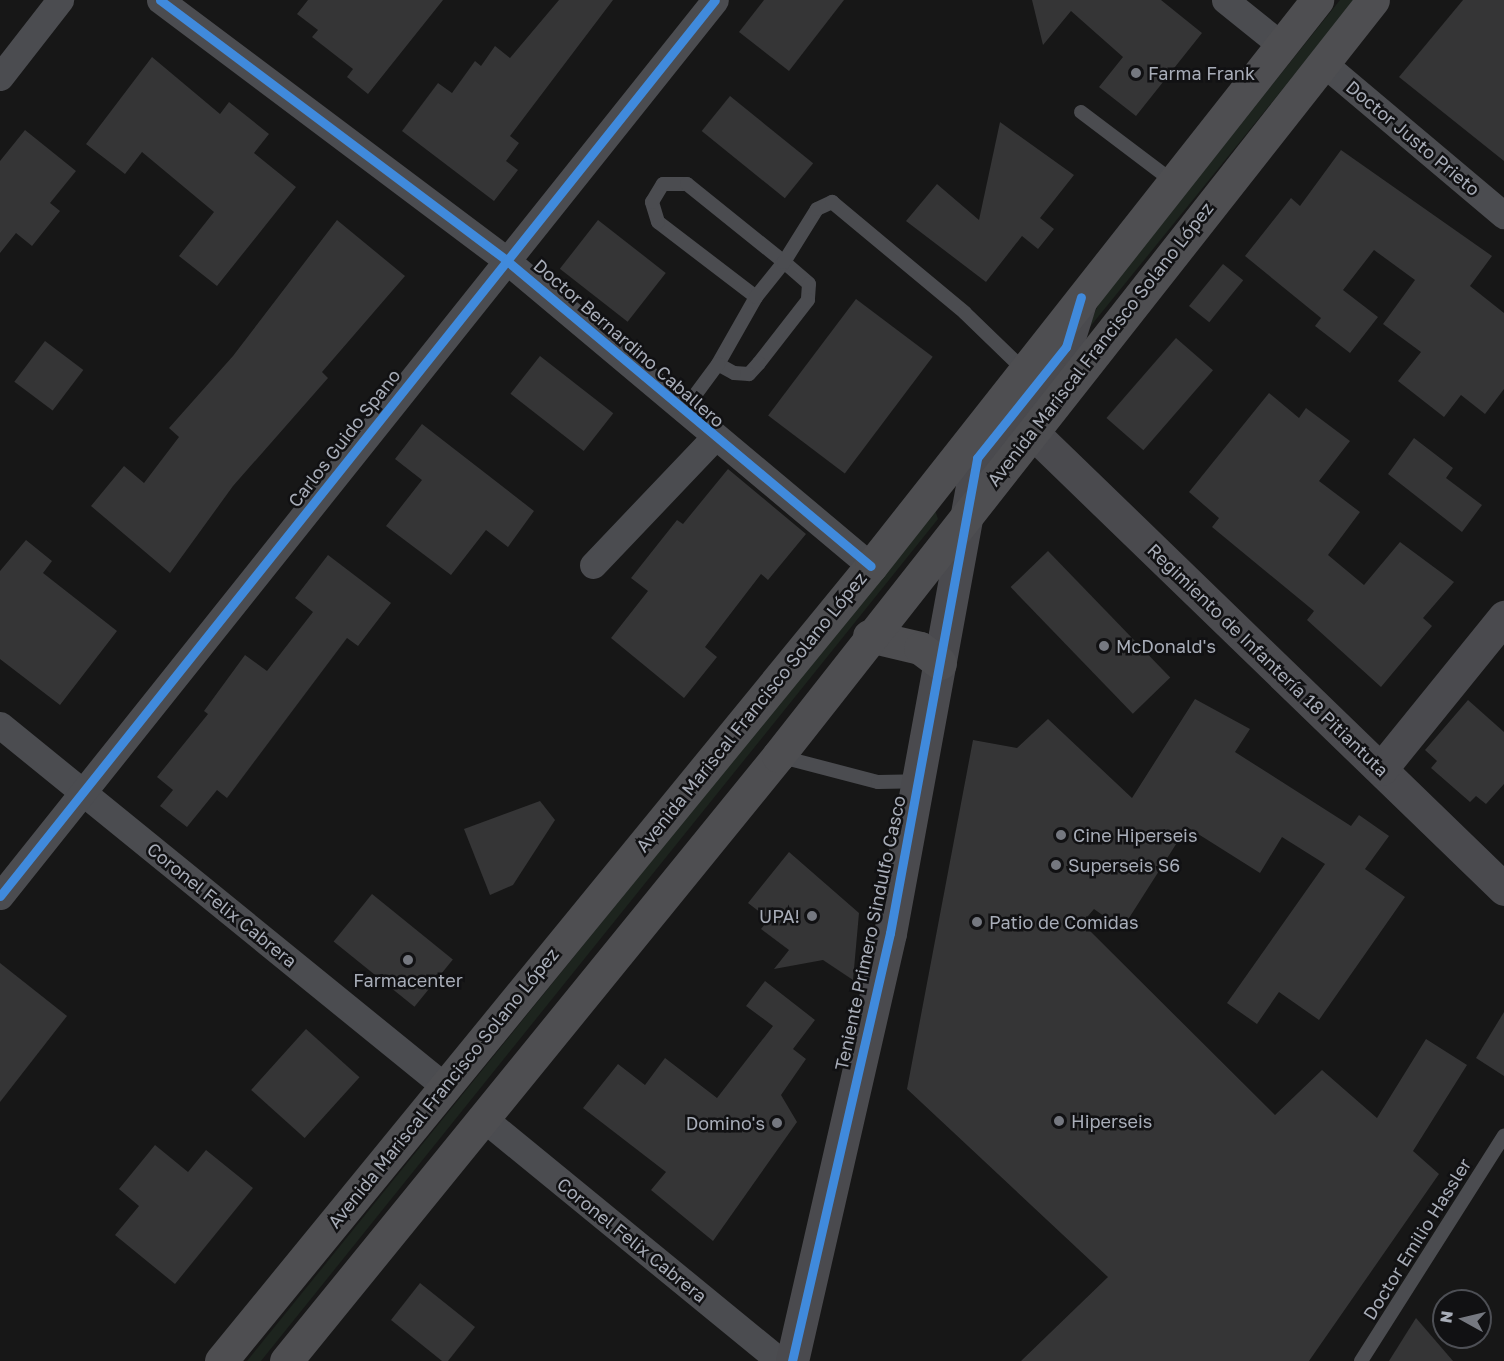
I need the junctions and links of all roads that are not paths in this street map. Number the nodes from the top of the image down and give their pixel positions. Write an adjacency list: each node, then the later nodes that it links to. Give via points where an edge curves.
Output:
1 (60, 0): 9 (street)
2 (160, 0): 13 (street, Doctor Bernardino Caballero)
3 (715, 0): 13 (street, Carlos Guido Spano)
4 (1225, 0): 7 (street)
5 (1317, 0): 7 (highway, Avenida Mariscal Francisco Solano López)
6 (1373, 0): 8 (highway, Avenida Mariscal Francisco Solano López)
7 (1281, 45): 11 (highway, Avenida Mariscal Francisco Solano López)
8 (1322, 62): 12 (street, Doctor Justo Prieto); 20 (highway, Avenida Mariscal Francisco Solano López)
9 (0, 77)
10 (1081, 112): 11 (lane)
11 (1175, 183): 16 (highway, Avenida Mariscal Francisco Solano López)
12 (1504, 215)
13 (506, 260): 19 (street, Doctor Bernardino Caballero); 32 (street, Carlos Guido Spano)
14 (784, 262): 15 (lane); 15 (lane, via 687,184 675,181 656,191 653,215 658,222); 17 (lane, via 809,284 808,300 749,374 742,376); 18 (lane, via 817,208 832,202 965,313)
15 (756, 297): 17 (lane)
16 (1081, 297): 18 (highway, Avenida Mariscal Francisco Solano López); 22 (street, Teniente Primero Sindulfo Casco, via 1066,347 977,458)
17 (718, 364): 19 (lane)
18 (1024, 370): 24 (highway, Avenida Mariscal Francisco Solano López)
19 (684, 410): 21 (street, Doctor Bernardino Caballero)
20 (1032, 432): 22 (highway, Avenida Mariscal Francisco Solano López); 30 (street, Regimiento de Infantería 18 Pitiantuta)
21 (714, 438): 23 (street); 24 (street, Doctor Bernardino Caballero)
22 (969, 510): 26 (highway, Avenida Mariscal Francisco Solano López); 27 (street, Teniente Primero Sindulfo Casco)
23 (593, 565)
24 (871, 566): 35 (highway, Avenida Mariscal Francisco Solano López)
25 (1504, 617): 30 (street)
26 (869, 636): 27 (highway, via 920,648); 29 (highway, Avenida Mariscal Francisco Solano López)
27 (940, 663): 31 (street, Teniente Primero Sindulfo Casco)
28 (0, 724): 32 (street, Coronel Felix Cabrera)
29 (778, 756): 31 (lane, via 878,782); 36 (highway, Avenida Mariscal Francisco Solano López)
30 (1381, 769): 33 (street, Regimiento de Infantería 18 Pitiantuta)
31 (919, 781): 41 (street, Teniente Primero Sindulfo Casco, via 890,933)
32 (85, 793): 34 (street, Carlos Guido Spano); 35 (street, Coronel Felix Cabrera)
33 (1504, 889)
34 (0, 896)
35 (444, 1086): 38 (highway, Avenida Mariscal Francisco Solano López)
36 (483, 1118): 39 (highway, Avenida Mariscal Francisco Solano López); 40 (street, Coronel Felix Cabrera)
37 (1504, 1136): 42 (lane, Doctor Emilio Hassler)
38 (221, 1361)
39 (286, 1361)
40 (780, 1361)
41 (792, 1361)
42 (1361, 1361)

